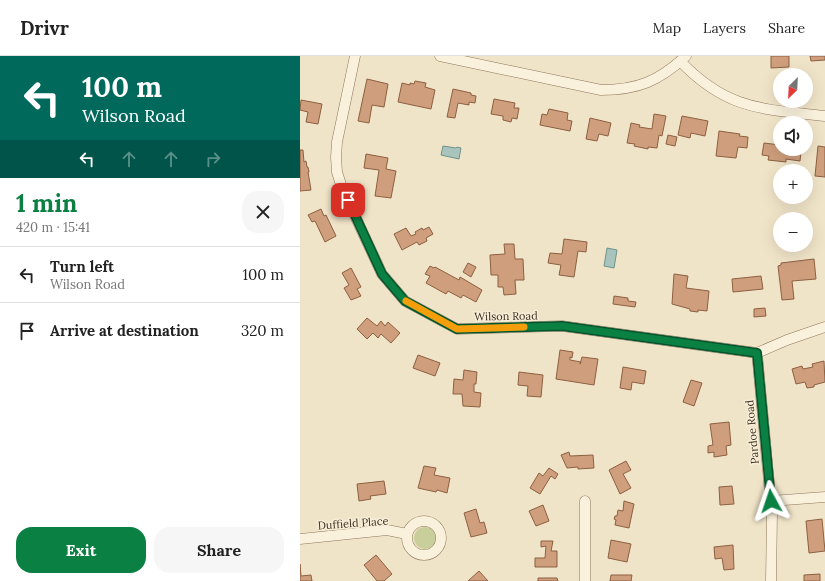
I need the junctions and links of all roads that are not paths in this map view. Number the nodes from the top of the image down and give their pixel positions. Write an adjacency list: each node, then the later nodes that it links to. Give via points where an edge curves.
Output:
1 (355, 56): 6 (street, Wilson Road, via 336,142 337,172 382,274 405,301 457,329 562,326)
2 (440, 56): 3 (street, via 601,90 633,88 647,83)
3 (683, 59): 4 (street, via 694,75 708,87 742,104 760,109)
4 (825, 116)
5 (825, 327): 6 (street)
6 (757, 353): 9 (street, Pardoe Road)
7 (825, 497): 9 (street)
8 (585, 501): 12 (street)
9 (771, 501): 13 (street, Pardoe Road)
10 (407, 534): 11 (street, Duffield Place, via 387,530)
11 (300, 539)
12 (585, 581)
13 (771, 581)

